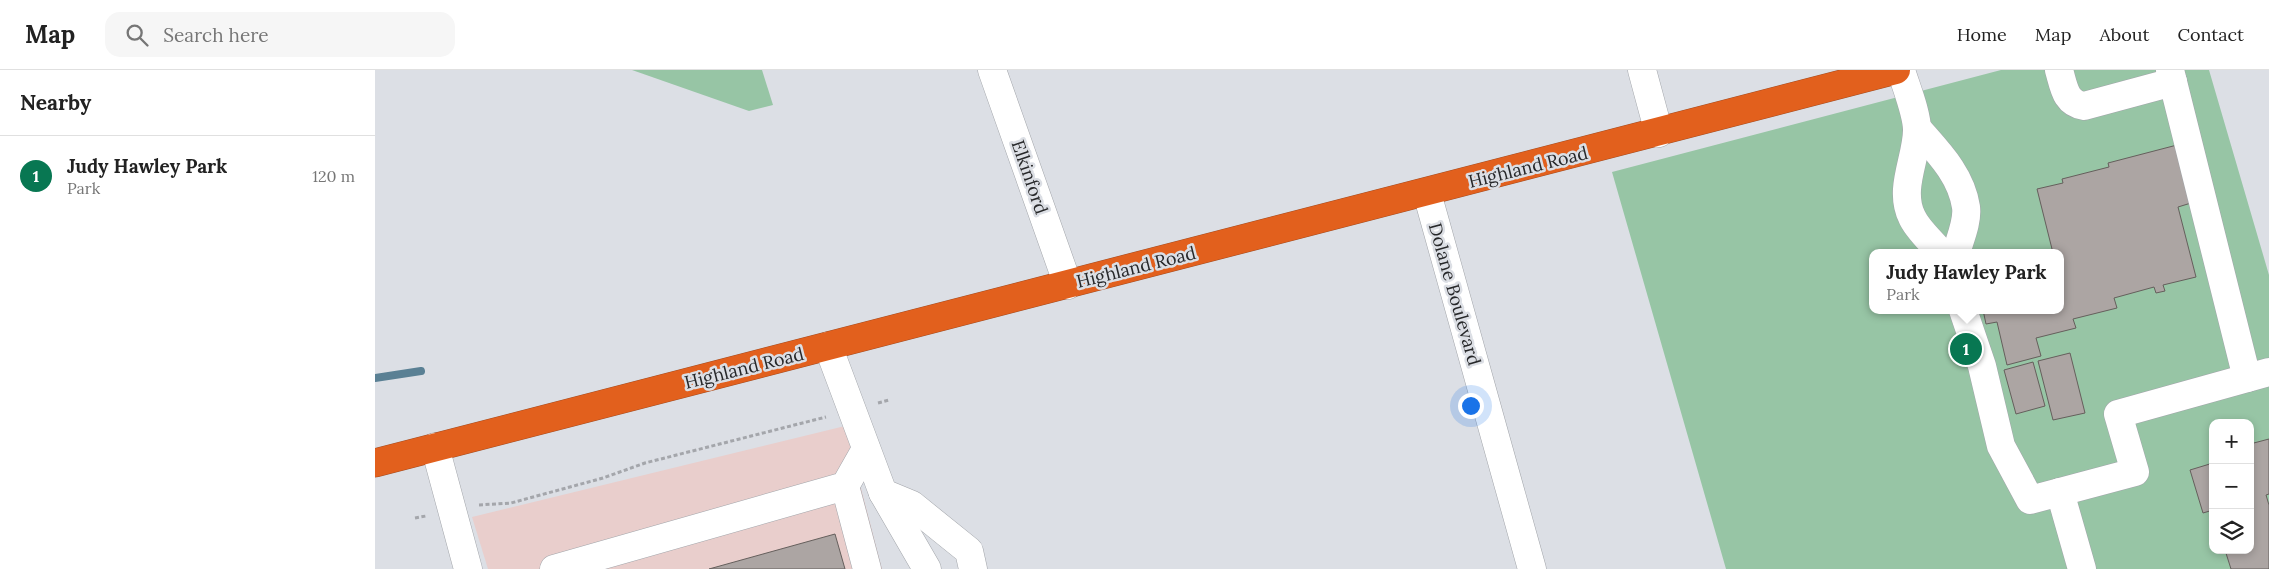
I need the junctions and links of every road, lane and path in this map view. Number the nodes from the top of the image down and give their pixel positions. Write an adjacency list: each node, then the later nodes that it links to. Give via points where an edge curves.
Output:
1 (992, 70): 12 (street, Elkinford)
2 (1642, 70): 8 (street)
3 (1896, 70): 8 (highway, Highland Road)
4 (1901, 70): 7 (street)
5 (2059, 70): 6 (street, via 2067,98 2075,105 2084,106)
6 (2171, 76): 15 (street)
7 (1917, 128): 10 (street, via 1915,154 1908,177 1908,200 1912,217); 11 (street, via 1945,158 1966,208)
8 (1659, 133): 9 (highway, Highland Road)
9 (1427, 193): 12 (highway, Highland Road); 31 (street, Dolane Boulevard)
10 (1938, 249)
11 (1957, 249)
12 (1068, 285): 14 (highway, Highland Road)
13 (1964, 314): 22 (street, via 1982,366 2001,446 2030,500)
14 (828, 346): 17 (street); 18 (highway, Highland Road)
15 (2258, 375): 22 (street, via 2118,414 2135,472)
16 (889, 400): 17 (path)
17 (852, 410): 19 (street); 24 (path, via 645,463 511,503)
18 (435, 447): 20 (highway, Highland Road); 24 (street)
19 (866, 449): 21 (street); 23 (street)
20 (375, 463)
21 (845, 486): 27 (street); 28 (street)
22 (2060, 492): 32 (street)
23 (883, 493): 29 (street); 30 (street, via 912,505 969,551)
24 (452, 510): 25 (path); 26 (street)
25 (415, 518)
26 (468, 569)
27 (554, 569)
28 (867, 569)
29 (927, 569)
30 (973, 569)
31 (1532, 569)
32 (2082, 569)

